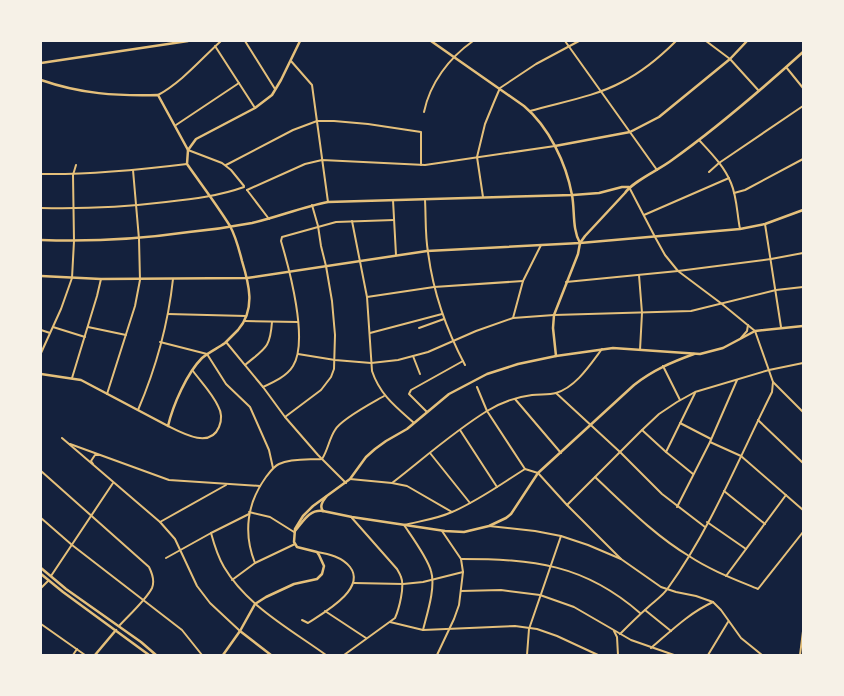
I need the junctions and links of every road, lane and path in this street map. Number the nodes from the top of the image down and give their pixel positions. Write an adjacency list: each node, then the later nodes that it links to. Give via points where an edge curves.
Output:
1 (188, 41): 18 (main road)
2 (221, 41): 12 (street)
3 (245, 41): 24 (street)
4 (300, 41): 17 (main road)
5 (431, 41): 15 (main road)
6 (473, 41): 15 (street)
7 (565, 41): 13 (street)
8 (579, 41): 13 (street)
9 (676, 41): 25 (street, via 640,71)
10 (706, 41): 16 (street)
11 (747, 41): 16 (main road)
12 (215, 46): 21 (street); 27 (street)
13 (568, 47): 22 (street); 25 (street)
14 (803, 52): 19 (main road)
15 (453, 57): 22 (main road); 31 (street, via 433,86)
16 (730, 59): 26 (street); 34 (main road, via 659,117)
17 (291, 61): 24 (main road); 32 (street, via 312,85)
18 (41, 63)
19 (786, 68): 23 (street); 26 (main road)
20 (41, 80): 27 (main road, via 71,89 107,95)
21 (239, 83): 29 (street); 33 (street)
22 (500, 88): 30 (main road); 38 (street, via 487,119)
23 (803, 88)
24 (276, 90): 29 (main road)
25 (601, 91): 30 (street); 34 (street)
26 (759, 91): 35 (main road)
27 (158, 95): 33 (main road)
28 (803, 106): 41 (street)
29 (255, 108): 37 (main road, via 196,139)
30 (530, 111): 36 (main road)
31 (424, 112)
32 (317, 121): 40 (street); 44 (street, via 368,124 421,132); 45 (street, via 293,130)
33 (176, 125): 37 (main road)
34 (630, 132): 36 (main road); 47 (street)
35 (699, 140): 41 (street); 47 (main road)
36 (555, 146): 38 (street); 56 (main road)
37 (188, 150): 42 (main road); 45 (street)
38 (477, 157): 44 (street); 58 (street)
39 (803, 159): 55 (street, via 741,192)
40 (322, 160): 44 (street); 54 (street, via 305,164); 61 (street)
41 (720, 163): 48 (street); 51 (street)
42 (187, 164): 46 (street); 57 (main road)
43 (76, 165): 50 (street)
44 (421, 165)
45 (226, 166): 52 (street)
46 (133, 170): 50 (street); 63 (street)
47 (657, 170): 53 (main road)
48 (709, 172)
49 (41, 174): 50 (street)
50 (72, 175): 65 (street)
51 (729, 178): 55 (street); 67 (street)
52 (244, 187): 54 (street); 57 (street)
53 (629, 187): 56 (main road); 67 (street); 79 (main road)
54 (247, 190): 68 (street)
55 (734, 193): 74 (street)
56 (573, 196): 58 (main road); 79 (main road, via 576,236)
57 (210, 197): 63 (street); 73 (main road)
58 (483, 197): 59 (main road)
59 (424, 198): 60 (main road); 81 (street)
60 (393, 200): 61 (main road); 69 (street)
61 (328, 202): 62 (main road)
62 (312, 205): 68 (main road); 72 (street)
63 (136, 206): 65 (street); 76 (street)
64 (41, 208): 65 (street)
65 (74, 209): 78 (street)
66 (803, 210): 71 (main road)
67 (644, 215): 75 (street)
68 (269, 219): 73 (main road)
69 (394, 220): 70 (street); 83 (street)
70 (352, 221): 72 (street); 85 (street)
71 (765, 224): 74 (main road); 84 (street)
72 (318, 226): 86 (street); 88 (street, via 281,239)
73 (230, 227): 76 (main road); 92 (main road)
74 (740, 229): 75 (main road)
75 (655, 237): 79 (main road); 87 (street)
76 (139, 239): 78 (main road); 95 (street)
77 (41, 240): 78 (main road)
78 (74, 241): 91 (street)
79 (580, 244): 80 (main road); 97 (main road)
80 (541, 245): 81 (main road); 96 (street)
81 (428, 251): 83 (main road); 98 (street)
82 (803, 253): 84 (street)
83 (396, 255): 85 (main road)
84 (771, 259): 87 (street); 100 (street)
85 (361, 260): 86 (main road); 101 (street)
86 (326, 266): 88 (main road); 137 (street, via 335,335)
87 (678, 271): 89 (street); 102 (street)
88 (290, 272): 92 (main road); 112 (street)
89 (639, 275): 97 (street); 104 (street)
90 (41, 276): 91 (main road)
91 (72, 278): 93 (main road); 115 (street)
92 (247, 278): 94 (main road); 107 (main road, via 250,297)
93 (101, 279): 95 (main road); 116 (street)
94 (173, 279): 95 (main road); 105 (street)
95 (140, 280): 123 (street)
96 (522, 281): 98 (street); 108 (street)
97 (566, 282): 106 (main road)
98 (434, 287): 101 (street); 103 (street)
99 (803, 287): 100 (street)
100 (776, 290): 102 (street); 117 (street)
101 (367, 297): 122 (street)
102 (722, 304): 104 (street, via 691,311); 113 (street)
103 (442, 313): 109 (street); 122 (street)
104 (642, 313): 106 (street); 130 (street)
105 (168, 314): 107 (street); 127 (street)
106 (554, 315): 108 (street); 136 (main road)
107 (246, 316): 110 (main road)
108 (514, 318): 126 (street)
109 (444, 319): 118 (street); 126 (street)
110 (244, 321): 111 (street); 128 (main road)
111 (272, 322): 112 (street); 141 (street, via 268,344)
112 (298, 322): 133 (street)
113 (747, 324): 120 (street); 125 (street, via 747,331)
114 (803, 326): 117 (main road)
115 (53, 327): 121 (street); 124 (street)
116 (88, 327): 123 (street); 124 (street)
117 (781, 327): 120 (main road)
118 (420, 328)
119 (41, 330): 121 (street)
120 (755, 331): 125 (main road); 144 (street)
121 (50, 333): 131 (street)
122 (370, 333): 140 (street)
123 (127, 335): 155 (street)
124 (85, 337): 148 (street)
125 (739, 340): 134 (main road, via 716,351)
126 (453, 341): 135 (street); 138 (street)
127 (161, 342): 132 (street); 159 (street, via 152,375)
128 (226, 342): 132 (main road); 141 (street)
129 (602, 349): 130 (main road); 136 (main road); 154 (street, via 579,378)
130 (640, 350): 134 (main road)
131 (41, 353)
132 (207, 354): 145 (main road); 184 (street, via 226,384 250,407 269,450)
133 (298, 354): 137 (street); 151 (street, via 289,371)
134 (694, 354): 143 (main road)
135 (413, 356): 140 (street); 147 (street)
136 (556, 356): 161 (main road, via 487,374 449,394)
137 (335, 360): 140 (street); 163 (street, via 327,384)
138 (463, 361): 142 (street); 161 (street, via 411,390 409,394)
139 (803, 362): 144 (street)
140 (371, 363): 156 (street, via 374,379)
141 (244, 364): 151 (street)
142 (465, 365)
143 (663, 366): 158 (street); 167 (main road, via 634,384)
144 (769, 370): 149 (street); 150 (street)
145 (193, 371): 168 (main road, via 175,402); 168 (street, via 219,407 219,428 210,437 201,438 189,436)
146 (41, 374): 148 (main road)
147 (420, 374)
148 (72, 378): 155 (main road)
149 (737, 380): 153 (street); 172 (street)
150 (773, 382): 162 (street); 164 (street, via 772,392)
151 (263, 387): 163 (street)
152 (477, 387): 160 (street)
153 (695, 392): 158 (street); 166 (street)
154 (556, 393): 157 (street, via 532,395); 167 (street)
155 (107, 394): 159 (main road)
156 (384, 396): 165 (street); 181 (street, via 337,427)
157 (515, 400): 160 (street); 178 (street)
158 (680, 400): 170 (street, via 659,414)
159 (138, 410): 168 (main road)
160 (487, 411): 169 (street); 185 (street)
161 (426, 412): 165 (main road)
162 (803, 412)
163 (285, 417): 181 (street)
164 (758, 420): 180 (street); 182 (street)
165 (414, 423): 190 (main road, via 375,449)
166 (680, 423): 172 (street); 176 (street)
167 (590, 424): 175 (street); 178 (main road)
168 (168, 426)
169 (460, 430): 177 (street); 196 (street)
170 (642, 430): 175 (street); 176 (street)
171 (62, 438): 174 (street)
172 (711, 439): 173 (street)
173 (710, 442): 180 (street); 188 (street)
174 (68, 444): 179 (street); 183 (street)
175 (620, 452): 189 (street); 202 (street)
176 (666, 452): 188 (street)
177 (430, 453): 191 (street); 200 (street)
178 (561, 453): 187 (main road)
179 (104, 456): 183 (street, via 95,455 92,458); 194 (street, via 168,480)
180 (741, 456): 197 (street); 198 (street)
181 (322, 459): 184 (street, via 291,461); 193 (street)
182 (803, 463)
183 (95, 467): 192 (street)
184 (273, 468): 195 (street)
185 (525, 469): 187 (street); 196 (street)
186 (41, 471): 207 (street)
187 (538, 472): 201 (street); 214 (main road, via 511,514)
188 (693, 474): 202 (street)
189 (595, 477): 201 (street); 226 (street, via 648,527)
190 (350, 479): 191 (street); 193 (main road)
191 (392, 482): 205 (street, via 407,486)
192 (113, 483): 207 (street); 210 (street)
193 (346, 483): 199 (main road)
194 (227, 484): 195 (street); 210 (street)
195 (260, 486): 206 (street)
196 (498, 487): 200 (street)
197 (724, 491): 211 (street); 212 (street)
198 (786, 495): 203 (street); 212 (street)
199 (328, 496): 204 (main road, via 322,504); 217 (main road, via 305,513)
200 (470, 503): 205 (street)
201 (567, 506): 229 (street)
202 (678, 507): 215 (street)
203 (803, 510)
204 (323, 512): 208 (main road); 217 (main road, via 317,510 311,513)
205 (452, 512): 213 (street)
206 (249, 513): 217 (street, via 275,520); 219 (street); 230 (street, via 248,532)
207 (91, 516): 222 (street); 246 (street, via 149,567 153,583)
208 (352, 517): 213 (main road); 241 (street, via 397,569)
209 (41, 518): 222 (street)
210 (160, 522): 223 (street)
211 (707, 522): 215 (street); 224 (street)
212 (764, 524): 224 (street)
213 (404, 525): 216 (main road); 239 (street, via 427,562)
214 (489, 526): 216 (main road, via 464,532); 220 (street)
215 (705, 527): 226 (street)
216 (442, 530): 228 (street)
217 (294, 532): 221 (main road)
218 (803, 532): 235 (street, via 758,589)
219 (211, 533): 223 (street); 238 (street, via 223,566)
220 (561, 536): 229 (street); 231 (street)
221 (295, 544): 225 (main road, via 300,548); 230 (street)
222 (72, 545): 236 (street); 246 (street)
223 (182, 550): 227 (street); 262 (street, via 197,586)
224 (746, 550): 235 (street)
225 (317, 552): 240 (street, via 332,555 347,563 352,569); 248 (main road, via 324,566 318,579 294,584)
226 (688, 556): 235 (street); 243 (street)
227 (166, 558)
228 (461, 559): 231 (street, via 523,561); 233 (street)
229 (621, 559): 243 (street)
230 (255, 563): 238 (street)
231 (550, 565): 245 (street); 251 (street, via 603,586 627,601)
232 (41, 568): 236 (main road)
233 (462, 572): 239 (street); 244 (street)
234 (41, 574): 237 (main road)
235 (726, 576)
236 (51, 577): 237 (main road); 256 (main road)
237 (48, 580): 242 (street); 259 (main road)
238 (232, 580): 248 (street)
239 (432, 580): 241 (street); 260 (street)
240 (354, 583): 241 (street); 250 (street, via 345,596)
241 (403, 584): 253 (street, via 398,610)
242 (41, 588)
243 (667, 590): 247 (street); 249 (street)
244 (461, 591): 245 (street, via 500,590); 258 (street)
245 (540, 595): 257 (street); 261 (street, via 574,607)
246 (143, 599): 256 (street); 275 (street, via 182,630)
247 (713, 602): 254 (street); 263 (street, via 694,611)
248 (255, 604): 262 (main road); 278 (street)
249 (645, 610): 251 (street); 263 (street)
250 (325, 611): 252 (street, via 308,623); 266 (street)
251 (640, 614): 265 (street)
252 (302, 620)
253 (390, 622): 260 (street); 266 (street)
254 (728, 622): 285 (street); 286 (street, via 747,644)
255 (41, 624): 269 (street)
256 (119, 626): 259 (main road); 274 (main road)
257 (529, 628): 258 (street, via 495,626); 281 (street); 282 (street, via 557,636)
258 (450, 629): 260 (street); 280 (street)
259 (116, 630): 272 (main road); 273 (main road)
260 (423, 630)
261 (613, 630): 265 (street); 283 (street, via 617,638)
262 (240, 631): 276 (main road); 277 (main road)
263 (671, 631): 268 (street)
264 (803, 631): 267 (street)
265 (620, 634): 268 (street)
266 (366, 638): 279 (street)
267 (802, 646): 287 (street)
268 (651, 648): 284 (street)
269 (77, 649): 270 (street); 271 (street)
270 (73, 655)
271 (86, 655)
272 (95, 655)
273 (149, 655)
274 (156, 655)
275 (202, 655)
276 (223, 655)
277 (271, 655)
278 (326, 655)
279 (344, 655)
280 (437, 655)
281 (527, 655)
282 (598, 655)
283 (618, 655)
284 (674, 655)
285 (708, 655)
286 (762, 655)
287 (800, 655)

